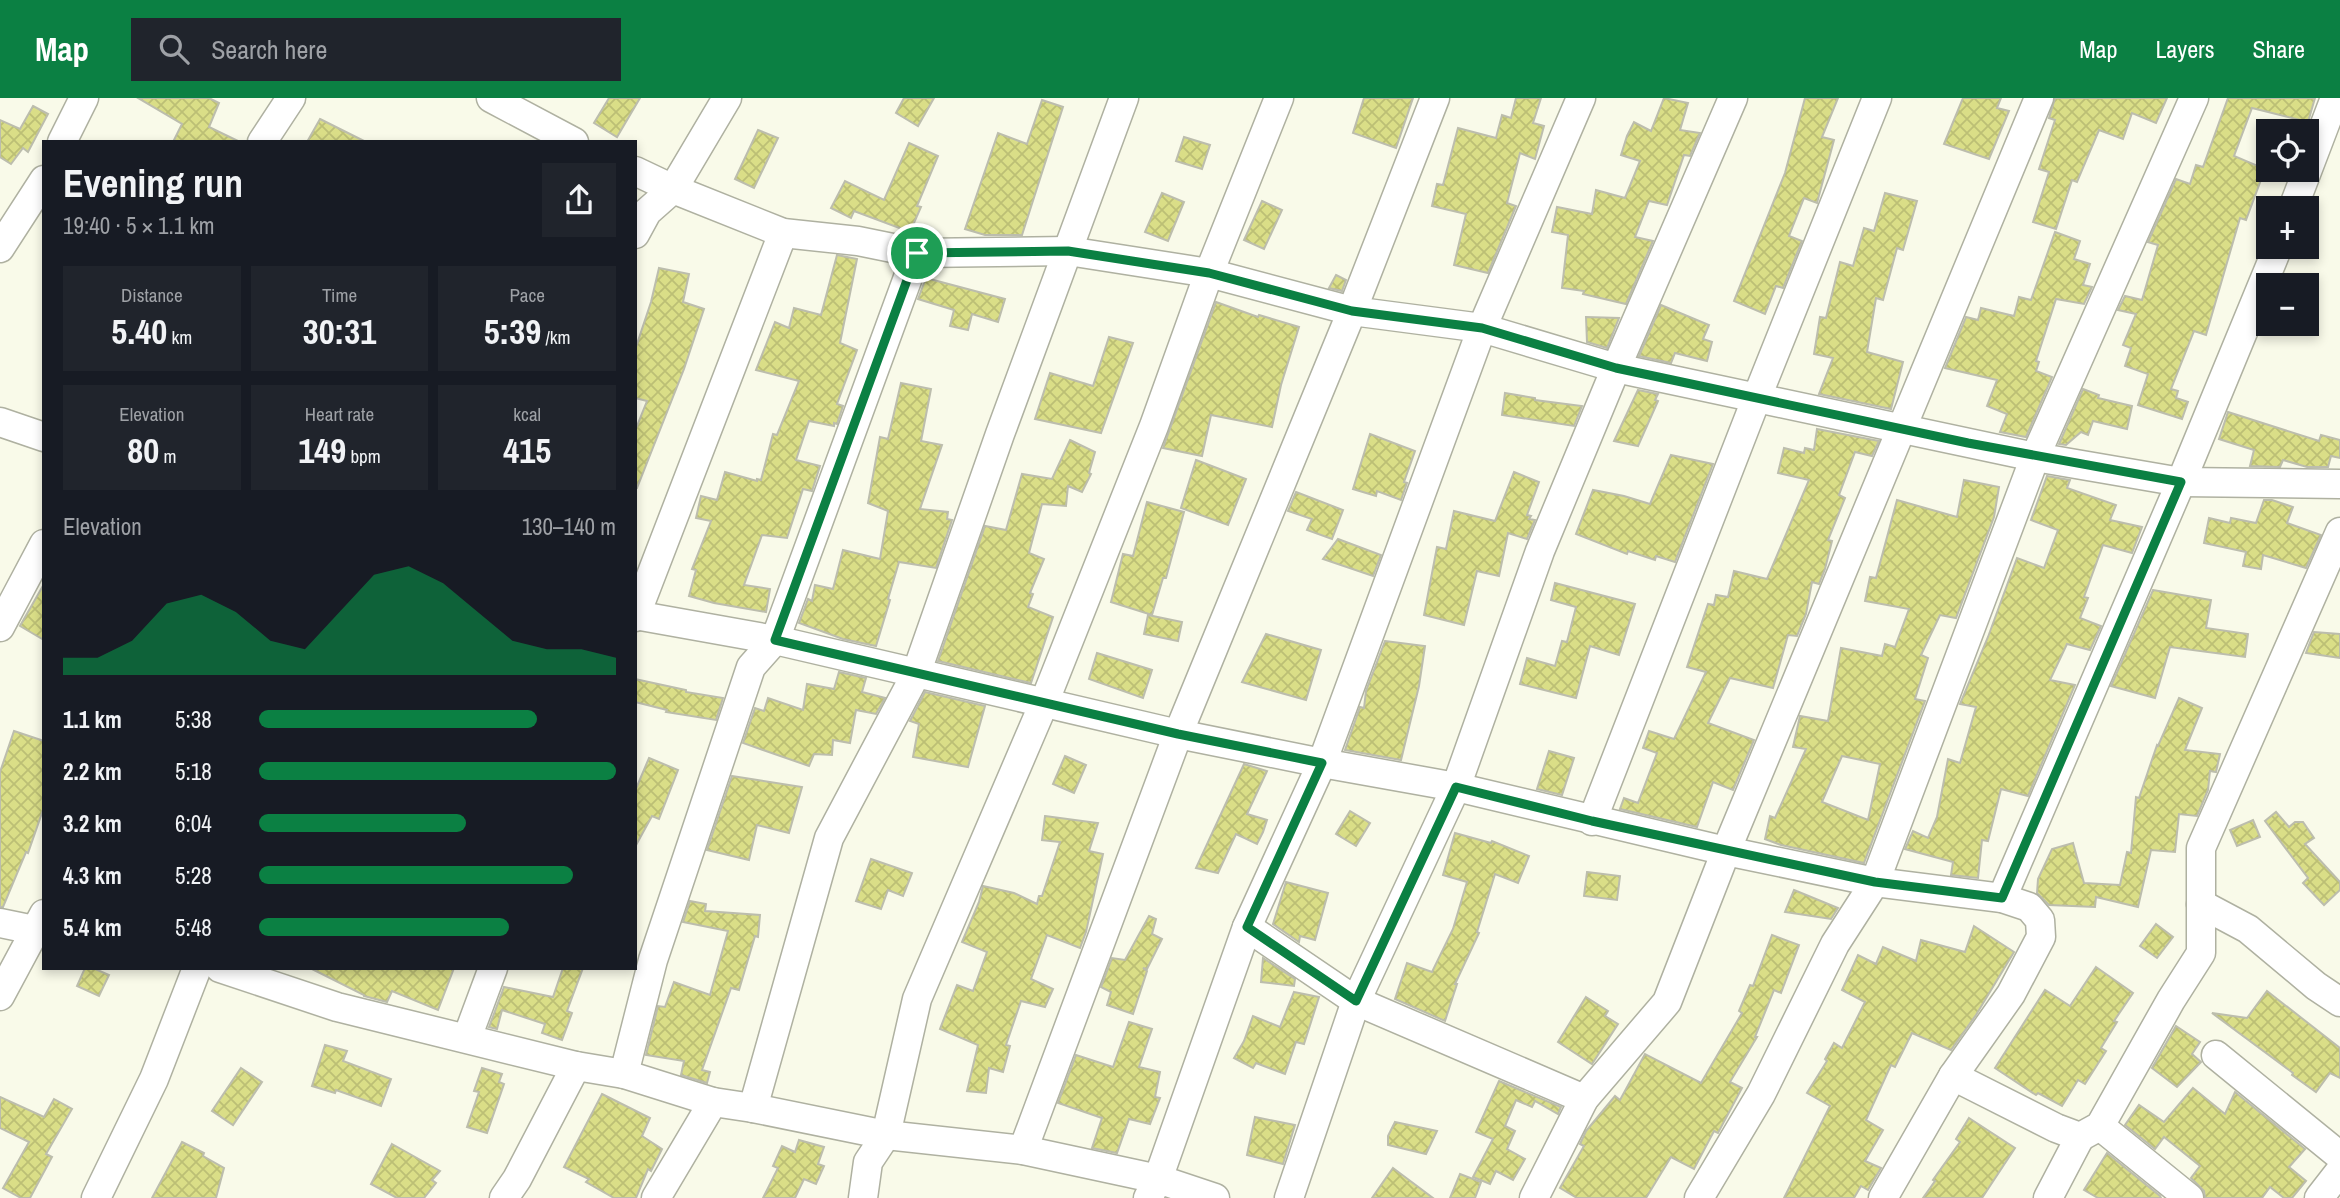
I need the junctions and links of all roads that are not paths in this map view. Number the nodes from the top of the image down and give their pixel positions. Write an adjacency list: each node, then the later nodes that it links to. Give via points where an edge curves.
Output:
1 (84, 98): 14 (street)
2 (291, 98): 15 (street)
3 (491, 98): 16 (street)
4 (727, 98): 19 (street)
5 (1124, 98): 24 (street)
6 (1279, 98): 27 (street)
7 (1434, 98): 28 (street)
8 (1581, 98): 29 (street)
9 (1733, 98): 30 (street)
10 (1877, 98): 31 (street)
11 (2039, 98): 33 (street)
12 (2194, 98): 35 (street)
13 (2335, 98): 20 (street)
14 (63, 140)
15 (263, 140)
16 (570, 140)
17 (637, 172): 19 (street)
18 (42, 183): 23 (street)
19 (673, 189): 21 (street, via 647,212); 22 (street)
20 (2298, 196)
21 (637, 230)
22 (783, 233): 25 (street); 40 (street)
23 (0, 248)
24 (1068, 251): 25 (street); 27 (street); 44 (street)
25 (917, 253): 43 (street)
26 (2273, 259): 36 (street)
27 (1209, 273): 28 (street); 45 (street)
28 (1352, 311): 29 (street); 46 (street)
29 (1482, 328): 30 (street); 47 (street)
30 (1616, 368): 31 (street); 48 (street, via 1540,551)
31 (1758, 397): 33 (street); 49 (street)
32 (0, 422): 34 (street)
33 (1902, 430): 35 (street); 50 (street)
34 (42, 437)
35 (2035, 457): 36 (street); 51 (street)
36 (2181, 482): 37 (street); 52 (street)
37 (2340, 484)
38 (2340, 532): 53 (street, via 2202,848)
39 (42, 548): 42 (street)
40 (637, 612)
41 (637, 615): 43 (street)
42 (0, 627)
43 (775, 640): 44 (street); 66 (street, via 751,667 653,960)
44 (916, 674): 45 (street); 70 (street, via 829,838)
45 (1044, 703): 46 (street); 72 (street, via 917,999)
46 (1178, 734): 47 (street); 73 (street)
47 (1322, 763): 48 (street); 56 (street)
48 (1456, 787): 49 (street); 61 (street)
49 (1592, 821): 50 (street)
50 (1726, 851): 51 (street); 68 (street, via 1667,1002)
51 (1875, 882): 52 (street); 84 (street, via 1835,944 1761,1094)
52 (2002, 898): 67 (street, via 2029,907 2040,920 2041,937 2011,994)
53 (2202, 904): 62 (street, via 2248,929); 71 (street, via 2201,953)
54 (0, 923): 55 (street)
55 (41, 926): 60 (street)
56 (1247, 927): 61 (street); 76 (street)
57 (196, 970): 77 (street, via 154,1079)
58 (226, 970): 63 (street, via 337,1007)
59 (492, 970): 63 (street)
60 (0, 996)
61 (1356, 1001): 68 (street); 82 (street)
62 (2340, 1002)
63 (467, 1038): 65 (street)
64 (2217, 1055): 74 (street)
65 (576, 1066): 66 (street); 78 (street)
66 (624, 1074): 69 (street)
67 (1953, 1076): 71 (street, via 2056,1128); 85 (street)
68 (1584, 1099): 83 (street)
69 (713, 1102): 70 (street); 79 (street)
70 (753, 1108): 72 (street)
71 (2090, 1131): 86 (street); 87 (street)
72 (886, 1135): 73 (street); 80 (street, via 868,1163)
73 (1023, 1150): 76 (street)
74 (2340, 1156)
75 (2340, 1171): 88 (street)
76 (1153, 1188): 81 (street)
77 (96, 1198)
78 (504, 1198)
79 (656, 1198)
80 (863, 1198)
81 (1214, 1198)
82 (1289, 1198)
83 (1534, 1198)
84 (1699, 1198)
85 (1882, 1198)
86 (2048, 1198)
87 (2189, 1198)
88 (2319, 1198)

